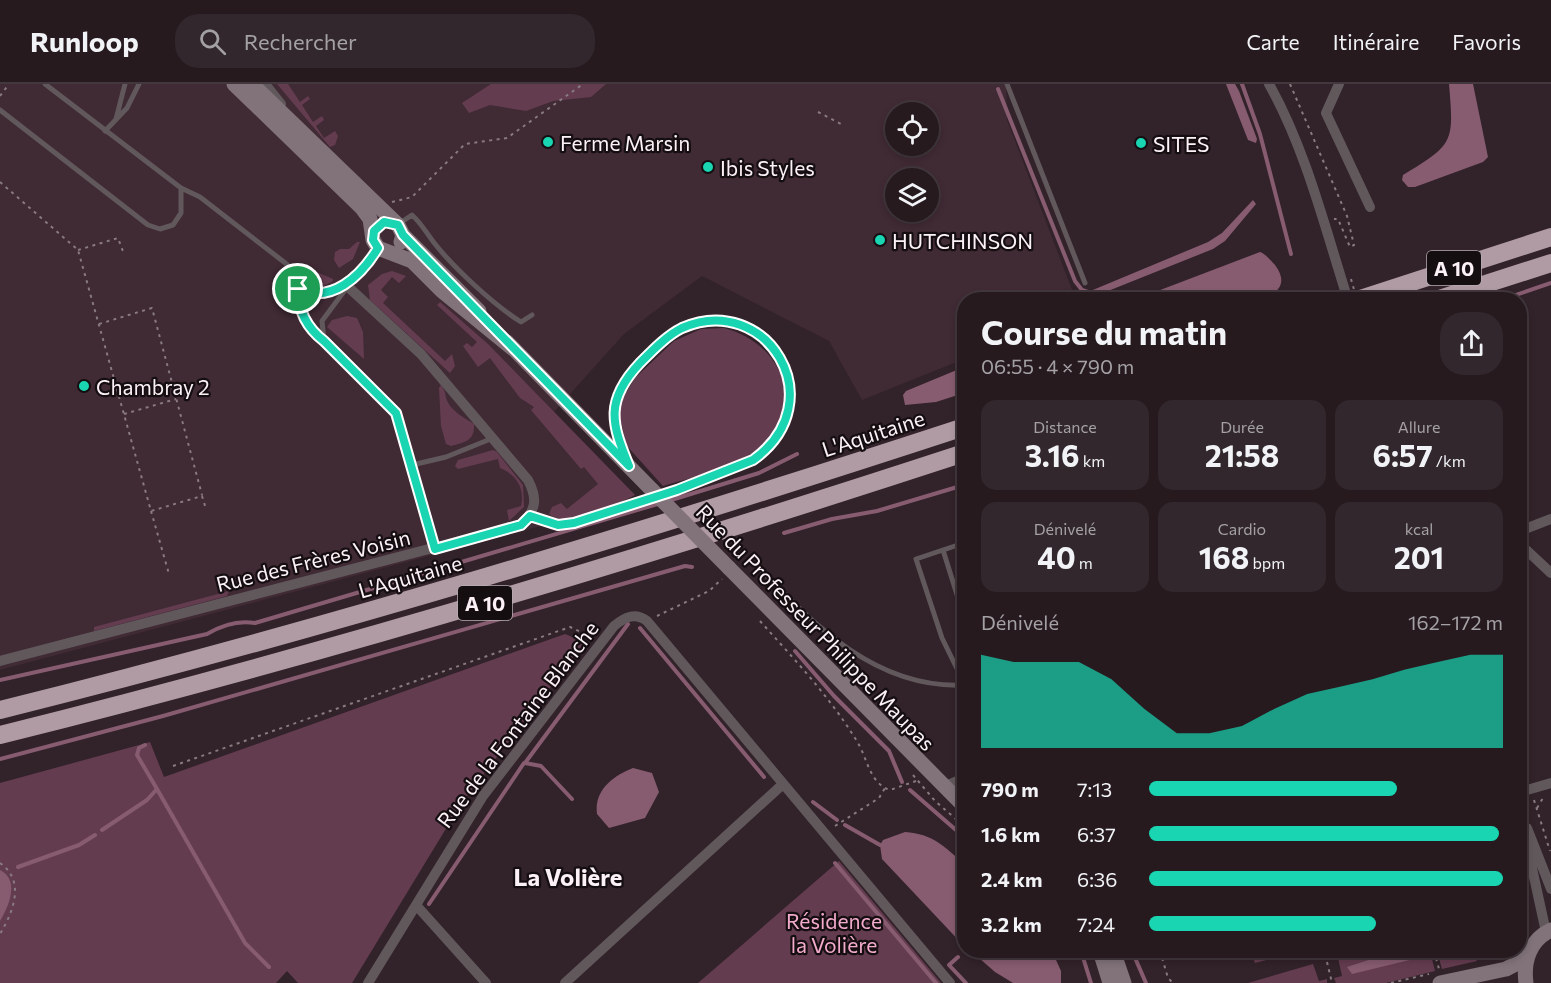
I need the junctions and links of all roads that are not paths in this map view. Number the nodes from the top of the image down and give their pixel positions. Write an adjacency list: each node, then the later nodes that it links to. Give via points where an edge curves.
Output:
1 (45, 84): 12 (lane)
2 (125, 84): 11 (lane)
3 (139, 84): 11 (lane)
4 (234, 84): 18 (street, via 362,208)
5 (252, 84): 13 (street, Rue du Professeur Philippe Maupas)
6 (265, 84): 13 (street, Rue du Professeur Philippe Maupas)
7 (1007, 84): 20 (lane)
8 (1269, 84): 23 (street, via 1294,138)
9 (1339, 84): 15 (street, via 1326,113)
10 (0, 110): 14 (lane, via 147,225 160,229 173,225 181,213)
11 (116, 120): 12 (lane)
12 (105, 131): 14 (lane)
13 (302, 131): 16 (street, Rue du Professeur Philippe Maupas)
14 (182, 188): 22 (lane, via 200,197 293,269)
15 (1370, 207)
16 (398, 227): 18 (street, via 398,247); 18 (street, via 379,224); 26 (lane, via 412,215 503,311 521,322); 28 (street, Rue du Professeur Philippe Maupas)
17 (1551, 237): 24 (highway, A 10)
18 (380, 245): 21 (street, via 370,262); 28 (street, Rue du Professeur Philippe Maupas, via 412,261)
19 (1551, 263): 25 (highway, A 10)
20 (1085, 283)
21 (345, 284): 22 (lane, via 326,294 311,295); 27 (lane, via 345,291 322,321); 30 (street, via 421,354)
22 (298, 289): 27 (lane, via 298,304 311,331)
23 (1347, 292)
24 (1382, 292)
25 (1461, 292)
26 (532, 315)
27 (324, 341): 32 (lane, via 396,413)
28 (512, 348): 33 (street, Rue du Professeur Philippe Maupas)
29 (957, 429): 47 (highway, L'Aquitaine / A 10, via 537,563)
30 (493, 438): 32 (lane, via 446,457); 34 (street, via 532,488 535,508)
31 (957, 455): 50 (highway, A 10, via 437,618)
32 (412, 465): 38 (lane)
33 (629, 466): 34 (lane, via 614,425 618,393 632,372 670,335 698,323 721,322 748,329 773,348 788,376 790,407 781,430 753,460 677,490 574,523 558,525); 53 (street, Rue du Professeur Philippe Maupas, bridge, via 723,573)
34 (530, 516): 38 (street, Rue des Frères Voisin, via 521,525)
35 (1551, 519): 36 (street)
36 (1527, 528)
37 (957, 545): 39 (lane)
38 (435, 549): 44 (street, Rue des Frères Voisin)
39 (944, 550): 43 (lane); 45 (lane, via 916,559 942,639)
40 (1527, 551): 42 (street)
41 (759, 568): 46 (lane, via 834,640 864,660 893,674 924,682)
42 (1551, 573)
43 (957, 594)
44 (0, 661)
45 (957, 670)
46 (957, 684)
47 (94, 686): 48 (highway); 49 (highway, L'Aquitaine / A 10)
48 (0, 697)
49 (0, 710)
50 (0, 735)
51 (957, 781): 53 (street)
52 (783, 784): 60 (street, Rue de la Fontaine Blanche, via 647,621 640,616 623,619 483,796); 68 (street); 69 (street)
53 (943, 787): 56 (street, Rue du Professeur Philippe Maupas)
54 (1550, 788): 55 (street)
55 (1527, 789)
56 (957, 800)
57 (1527, 828): 59 (street)
58 (1527, 842): 61 (street)
59 (1551, 889)
60 (416, 905): 66 (street, Rue de la Fontaine Blanche); 67 (street)
61 (1548, 931): 64 (street)
62 (1102, 958): 70 (street)
63 (1115, 958): 71 (street)
64 (1527, 958): 65 (street, via 1506,969); 72 (street)
65 (1440, 977)
66 (375, 980)
67 (486, 983)
68 (565, 983)
69 (950, 983)
70 (1110, 983)
71 (1124, 983)
72 (1526, 983)

